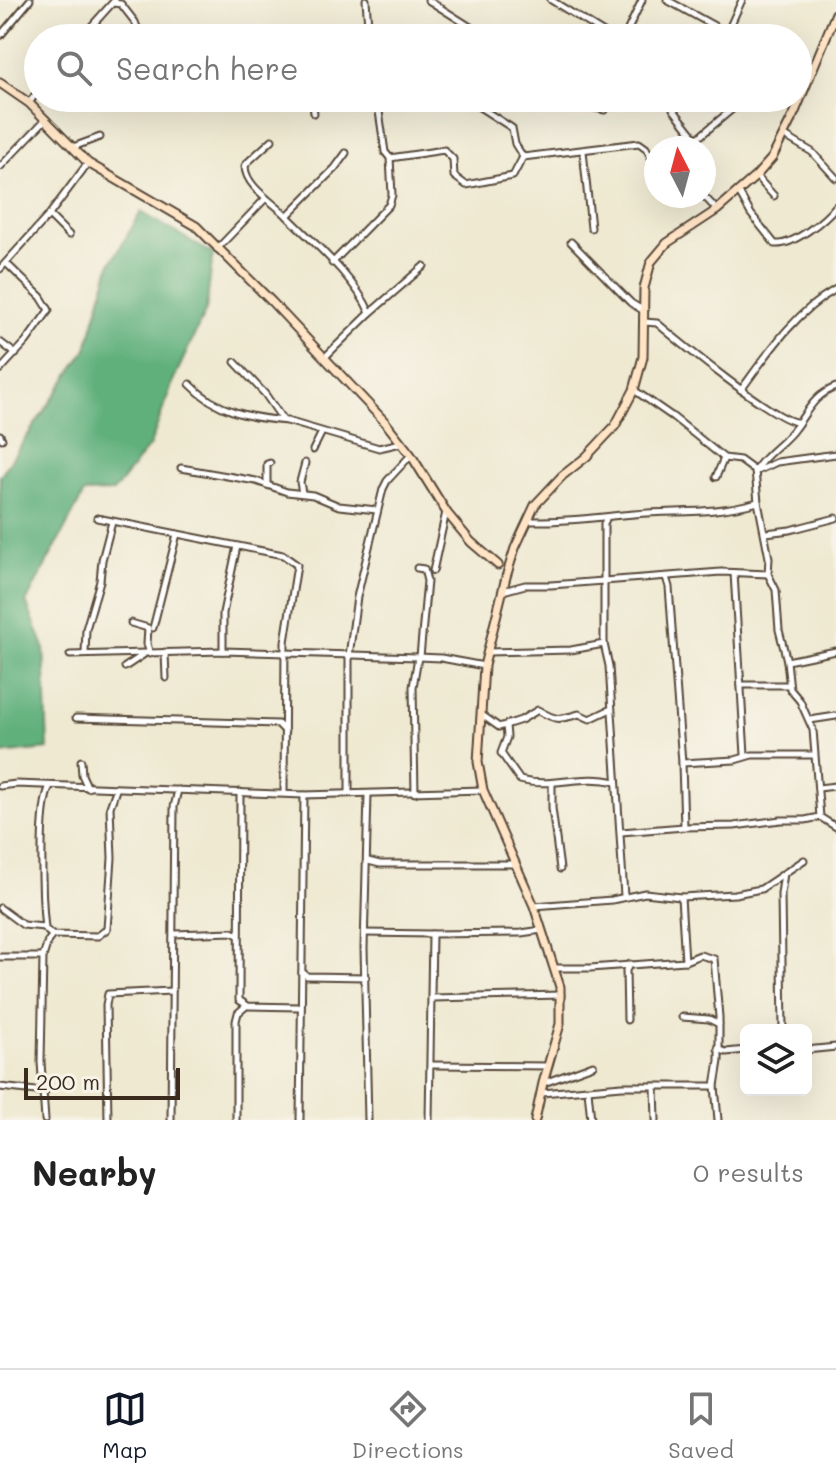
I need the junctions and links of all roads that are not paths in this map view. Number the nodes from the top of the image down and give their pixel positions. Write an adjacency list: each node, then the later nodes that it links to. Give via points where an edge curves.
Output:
1 (30, 0): 18 (street)
2 (366, 0): 12 (street)
3 (428, 0): 13 (street)
4 (551, 0): 14 (street)
5 (642, 0): 15 (street)
6 (667, 0): 16 (street)
7 (742, 0): 17 (street)
8 (114, 2): 10 (street); 11 (street)
9 (836, 13): 19 (street)
10 (94, 24)
11 (136, 24)
12 (368, 24)
13 (466, 24)
14 (590, 24)
15 (631, 24)
16 (708, 24)
17 (731, 24)
18 (0, 36)
19 (813, 68)
20 (0, 83): 21 (street)
21 (24, 100)
22 (39, 112): 28 (street)
23 (379, 112): 39 (street)
24 (487, 112): 38 (street, via 512,128)
25 (675, 112): 29 (street)
26 (729, 112): 30 (street)
27 (795, 112): 31 (street)
28 (46, 119): 35 (street); 41 (street)
29 (692, 136)
30 (700, 136)
31 (785, 136): 42 (street); 43 (street, via 812,152)
32 (100, 137): 35 (street)
33 (272, 140): 46 (street, via 244,170)
34 (644, 146): 36 (street)
35 (73, 147): 40 (street)
36 (583, 151): 38 (street); 51 (street)
37 (346, 153): 50 (street)
38 (523, 157): 39 (street, via 513,176 466,185 454,176 453,159 444,150)
39 (390, 158): 56 (street, via 389,205)
40 (88, 163): 49 (street); 54 (street, via 196,226)
41 (0, 167)
42 (756, 176): 44 (street); 45 (street)
43 (835, 176)
44 (738, 191): 47 (street, via 775,244 787,243); 48 (street)
45 (774, 196)
46 (266, 198): 50 (street); 54 (street)
47 (836, 206)
48 (717, 210): 60 (street, via 657,253 647,273)
49 (49, 215): 52 (street); 55 (street)
50 (287, 216): 56 (street)
51 (591, 228)
52 (69, 235)
53 (571, 242): 60 (street)
54 (216, 250): 65 (street)
55 (6, 263): 58 (street); 64 (street, via 49,310)
56 (332, 263): 61 (street)
57 (424, 266): 61 (street)
58 (0, 269)
59 (836, 289): 71 (street, via 794,321)
60 (644, 311): 62 (street)
61 (370, 313): 65 (street)
62 (644, 322): 70 (street, via 643,357); 71 (street, via 657,323)
63 (0, 342): 64 (street)
64 (16, 354): 67 (street)
65 (324, 358): 75 (street)
66 (235, 362): 72 (street)
67 (0, 370)
68 (190, 384): 72 (street, via 206,400 241,415)
69 (836, 387): 73 (street, via 815,399)
70 (634, 390): 79 (street); 92 (street, via 615,426 545,493)
71 (741, 390): 73 (street, via 787,422)
72 (283, 420): 74 (street)
73 (798, 422): 83 (street)
74 (322, 432): 75 (street, via 379,448); 76 (street)
75 (402, 443): 78 (street)
76 (313, 450)
77 (836, 454): 83 (street, via 777,462)
78 (411, 455): 88 (street, via 387,481); 89 (street)
79 (724, 458): 83 (street, via 740,460); 84 (street)
80 (270, 463): 85 (street)
81 (305, 463): 86 (street)
82 (181, 468): 85 (street)
83 (755, 473): 87 (street)
84 (716, 477)
85 (267, 485): 86 (street)
86 (302, 493): 88 (street)
87 (758, 502): 93 (street, via 708,513 633,514); 95 (street)
88 (374, 512): 119 (street)
89 (446, 512): 98 (street); 101 (street)
90 (97, 518): 94 (street)
91 (836, 518): 95 (street)
92 (526, 521): 93 (street); 99 (street)
93 (603, 521): 106 (street)
94 (112, 522): 96 (street); 115 (street, via 86,629)
95 (766, 533): 103 (street)
96 (177, 534): 97 (street); 109 (street)
97 (237, 546): 111 (street, via 223,613); 117 (street, via 283,555 297,565)
98 (498, 565): 99 (street); 104 (street)
99 (510, 565): 104 (street)
100 (417, 568): 120 (street, via 424,569 427,581)
101 (433, 571)
102 (734, 573): 103 (street); 105 (street); 125 (street)
103 (768, 574): 121 (street, via 776,590)
104 (506, 577): 107 (street)
105 (666, 577): 106 (street); 137 (street)
106 (604, 581): 107 (street); 110 (street)
107 (502, 591): 114 (street)
108 (131, 623): 116 (street, via 147,626)
109 (153, 628)
110 (601, 645): 114 (street); 127 (street, via 606,651)
111 (223, 651): 113 (street); 117 (street)
112 (836, 651): 121 (street)
113 (165, 652): 116 (street); 124 (street)
114 (487, 652): 122 (street)
115 (85, 654): 116 (street); 118 (street)
116 (147, 654): 123 (street)
117 (286, 654): 119 (street); 133 (street)
118 (70, 655)
119 (349, 656): 120 (street); 150 (street)
120 (419, 657): 122 (street); 151 (street, via 413,687)
121 (787, 661): 126 (street)
122 (484, 666): 128 (street)
123 (125, 667)
124 (166, 678)
125 (741, 685): 126 (street); 134 (street)
126 (789, 685): 131 (street)
127 (611, 709): 132 (street, via 590,719 579,714 551,719 538,710); 138 (street)
128 (482, 715): 132 (street, via 496,726); 147 (street, via 478,762)
129 (836, 716): 131 (street)
130 (76, 718): 133 (street, via 269,724 281,725)
131 (810, 720): 135 (street)
132 (506, 725): 139 (street, via 501,753 517,776 523,782)
133 (285, 732): 149 (street)
134 (745, 755): 135 (street); 137 (street)
135 (813, 755): 143 (street)
136 (81, 761): 144 (street)
137 (682, 763): 155 (street)
138 (616, 782): 139 (street, via 593,777); 157 (street)
139 (552, 783): 161 (street)
140 (51, 785): 141 (street); 144 (street); 167 (street, via 44,829)
141 (0, 786)
142 (836, 786): 143 (street)
143 (818, 788): 154 (street)
144 (89, 789): 145 (street)
145 (116, 790): 146 (street); 172 (street, via 110,807 107,929 98,936)
146 (178, 790): 148 (street); 170 (street)
147 (483, 790): 151 (street); 160 (street)
148 (240, 792): 149 (street); 173 (street)
149 (284, 793): 153 (street)
150 (349, 793): 152 (street); 153 (street)
151 (415, 793): 152 (street)
152 (368, 794): 159 (street)
153 (304, 795): 179 (street)
154 (820, 817): 155 (street); 156 (street)
155 (684, 827): 157 (street)
156 (836, 827)
157 (621, 832): 163 (street)
158 (804, 860): 162 (street)
159 (368, 861): 160 (street); 169 (street)
160 (516, 864): 165 (street)
161 (560, 869)
162 (784, 872): 164 (street, via 754,891); 189 (street)
163 (624, 896): 164 (street); 165 (street)
164 (681, 897): 176 (street)
165 (534, 906): 168 (street)
166 (0, 908): 167 (street, via 23,925)
167 (44, 927): 172 (street)
168 (542, 930): 171 (street); 178 (street)
169 (365, 933): 171 (street); 180 (street)
170 (174, 934): 173 (street); 181 (street)
171 (432, 934): 183 (street)
172 (52, 935): 174 (street)
173 (238, 935): 184 (street, via 238,994)
174 (43, 957): 175 (street); 204 (street)
175 (2, 958)
176 (685, 961): 177 (street); 188 (street, via 700,955 714,959)
177 (628, 967): 178 (street); 187 (street)
178 (556, 968): 182 (street)
179 (304, 977): 180 (street); 185 (street)
180 (366, 977): 211 (street)
181 (172, 991): 207 (street, via 108,994); 208 (street)
182 (561, 995): 183 (street); 198 (street, via 560,1024)
183 (432, 998): 196 (street)
184 (246, 1006): 185 (street); 209 (street, via 236,1021)
185 (300, 1007): 210 (street)
186 (682, 1017): 188 (street)
187 (627, 1020)
188 (718, 1021): 191 (street)
189 (783, 1024)
190 (836, 1047): 192 (street)
191 (718, 1049): 194 (street); 195 (street)
192 (812, 1049)
193 (740, 1051): 194 (street)
194 (726, 1052): 195 (street)
195 (719, 1061): 201 (street)
196 (431, 1065): 198 (street); 212 (street)
197 (593, 1065): 199 (street)
198 (548, 1066): 199 (street)
199 (543, 1083): 205 (street)
200 (655, 1086): 201 (street); 203 (street); 215 (street)
201 (715, 1086): 216 (street)
202 (0, 1087): 204 (street)
203 (588, 1090): 205 (street); 214 (street)
204 (45, 1092): 206 (street)
205 (542, 1093): 213 (street)
206 (45, 1120)
207 (108, 1120)
208 (171, 1120)
209 (236, 1120)
210 (300, 1120)
211 (368, 1120)
212 (427, 1120)
213 (535, 1120)
214 (591, 1120)
215 (656, 1120)
216 (718, 1120)

